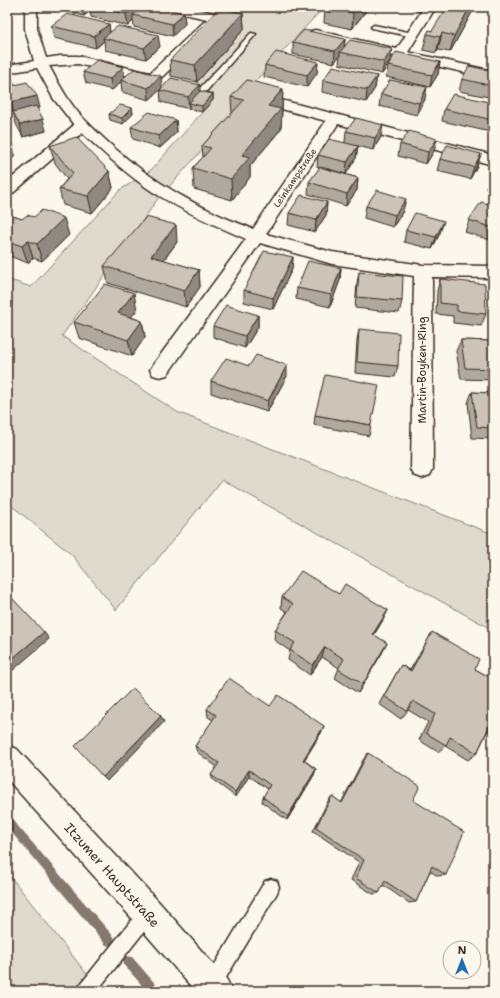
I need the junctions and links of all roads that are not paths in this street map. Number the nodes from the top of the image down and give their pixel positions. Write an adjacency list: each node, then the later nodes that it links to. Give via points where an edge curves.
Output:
1 (31, 7): 12 (street, via 31,29)
2 (169, 7): 5 (street)
3 (410, 7): 4 (lane)
4 (429, 9): 10 (street)
5 (216, 17): 6 (street); 15 (street)
6 (229, 19)
7 (374, 27): 10 (lane)
8 (306, 32): 11 (street)
9 (253, 34): 18 (lane)
10 (413, 34): 11 (street)
11 (401, 53): 14 (street)
12 (41, 64): 13 (street); 15 (street, via 78,60); 21 (street, via 60,98)
13 (7, 69)
14 (493, 75)
15 (153, 78): 16 (street)
16 (167, 82)
17 (187, 88): 18 (street)
18 (201, 92)
19 (248, 95): 20 (street)
20 (334, 119): 22 (street); 24 (street, Leinkampstraße)
21 (82, 126): 23 (street); 24 (street, via 119,159 158,188 205,215)
22 (493, 160)
23 (7, 190)
24 (256, 237): 25 (street, via 332,258); 27 (street)
25 (423, 271): 26 (street); 28 (street, Martin-Boyken-Ring)
26 (493, 272)
27 (160, 370)
28 (422, 469)
29 (7, 760): 31 (street, Itzumer Hauptstraße)
30 (271, 887): 32 (lane)
31 (148, 913): 32 (street, Itzumer Hauptstraße); 33 (lane)
32 (214, 988)
33 (86, 991)

